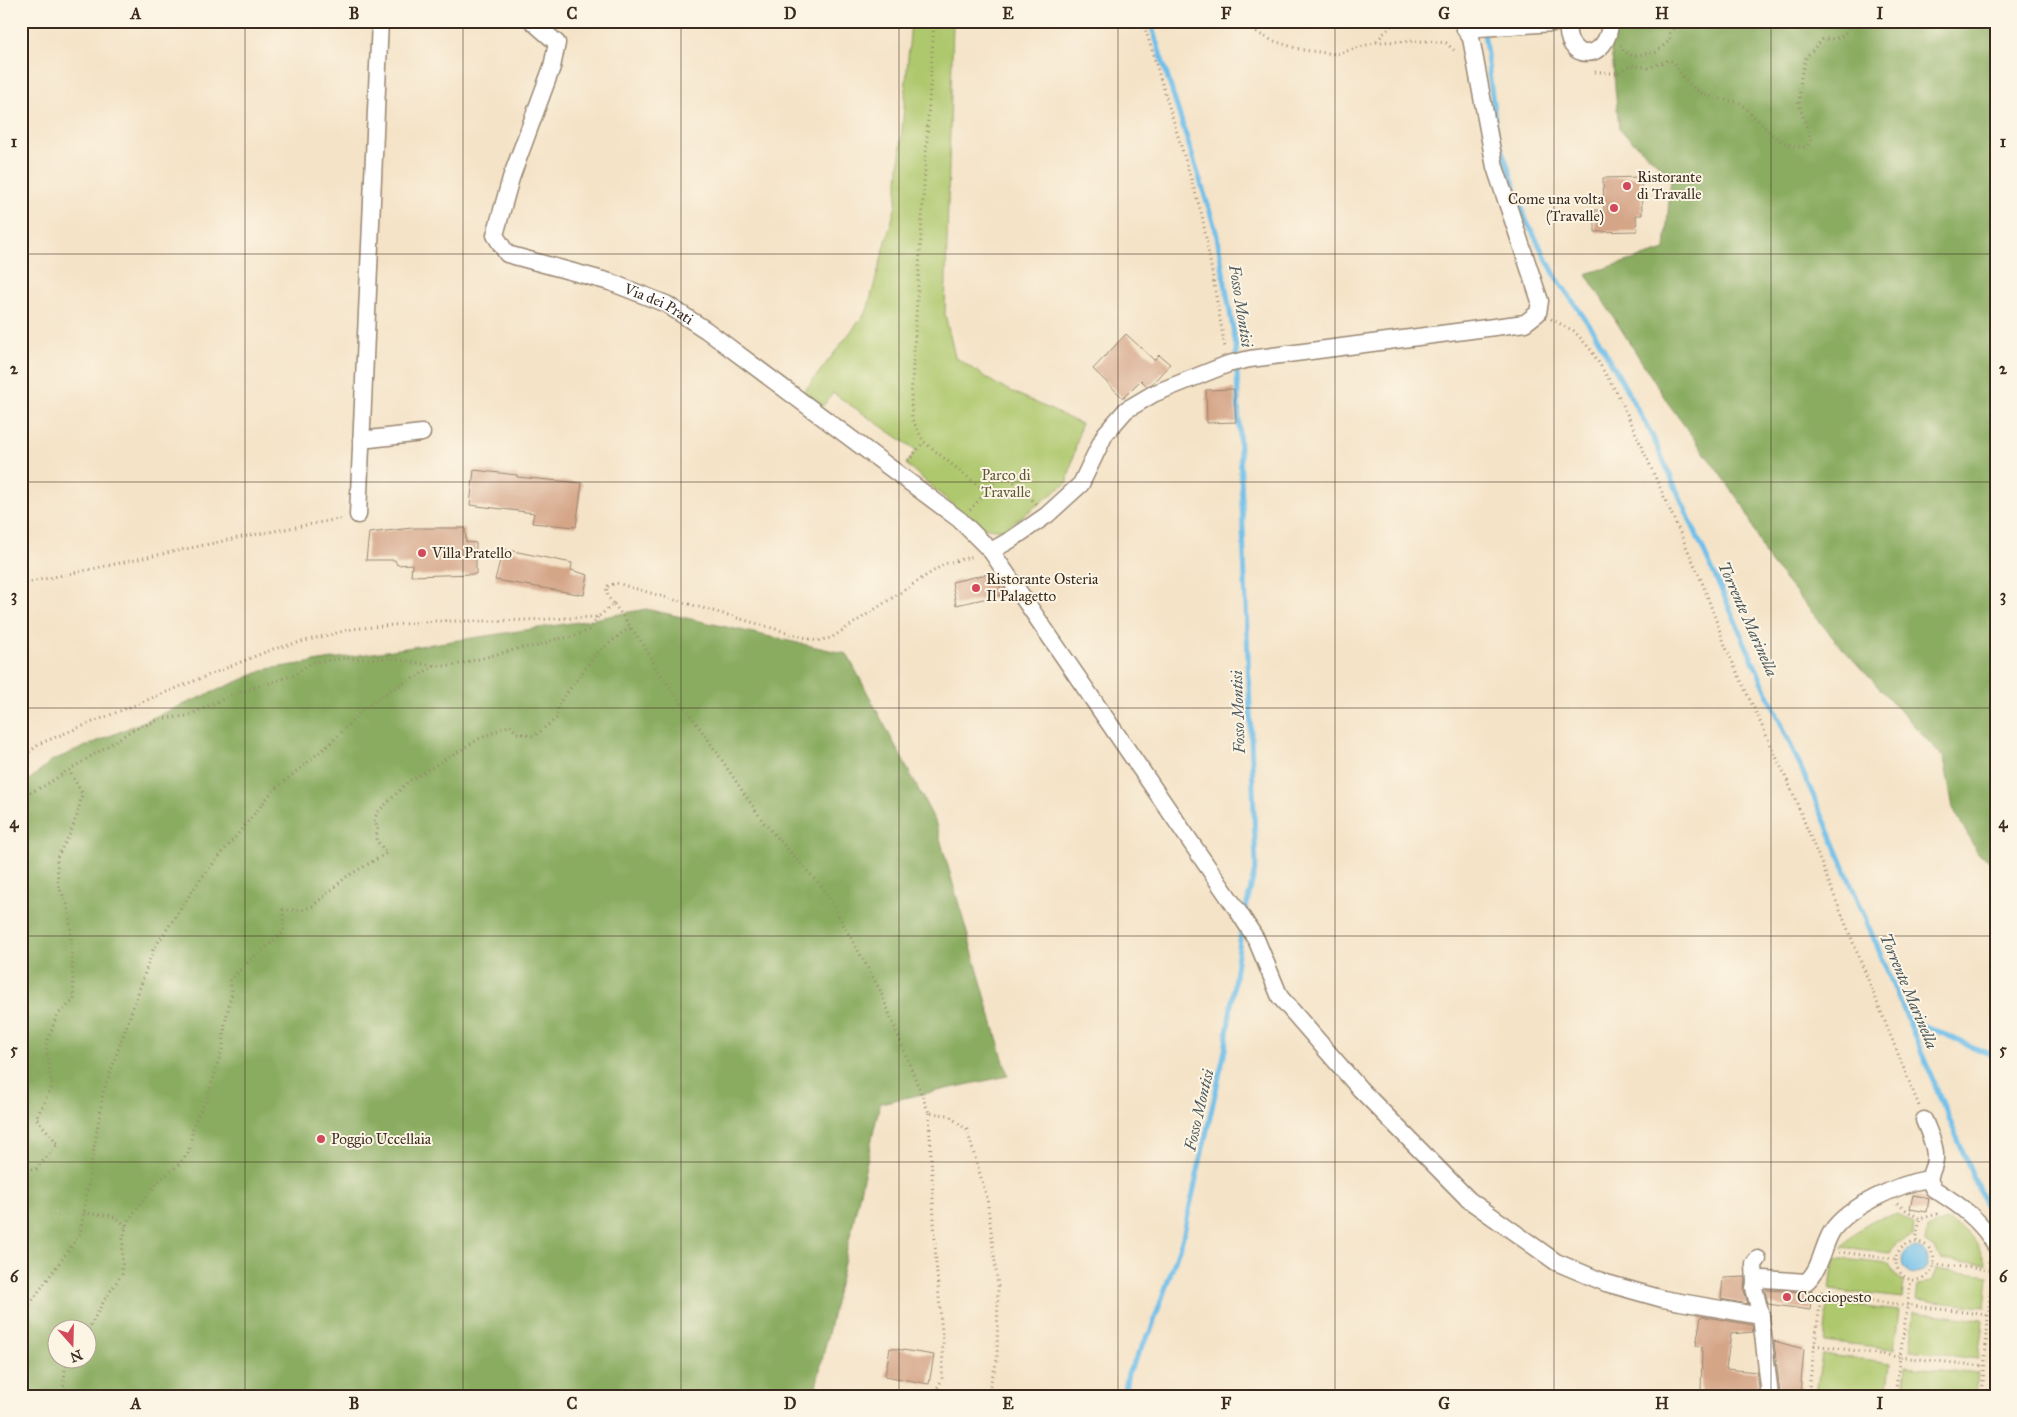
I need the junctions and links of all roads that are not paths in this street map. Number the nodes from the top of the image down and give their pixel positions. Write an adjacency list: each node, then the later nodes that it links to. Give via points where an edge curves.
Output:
1 (380, 21): 6 (street)
2 (532, 21): 8 (street, Via dei Prati, via 557,43 552,67 511,178 495,235 507,254 610,282 666,304 706,330 960,520)
3 (1610, 21): 4 (street, via 1607,38 1600,49 1591,54 1578,52 1570,43)
4 (1568, 22): 8 (street, via 1465,29 1471,38 1495,167 1540,301 1538,313 1525,323 1250,359 1228,364 1153,394 1126,410 1105,434 1081,484 1047,515)
5 (422, 432): 6 (street)
6 (361, 440): 7 (street)
7 (358, 515)
8 (991, 551): 14 (street, Via dei Prati, via 1238,911 1256,939 1280,997 1360,1089 1469,1200 1556,1262 1606,1283 1663,1299)
9 (1924, 1120): 10 (street, via 1935,1158)
10 (1928, 1179): 11 (street, via 1934,1189 1979,1223 1990,1236); 13 (street, via 1880,1194 1856,1209 1833,1230 1814,1274 1806,1282 1764,1279)
11 (1992, 1252)
12 (1758, 1259): 13 (street, via 1754,1264)
13 (1755, 1283): 14 (street)
14 (1761, 1316): 15 (street)
15 (1770, 1396)

